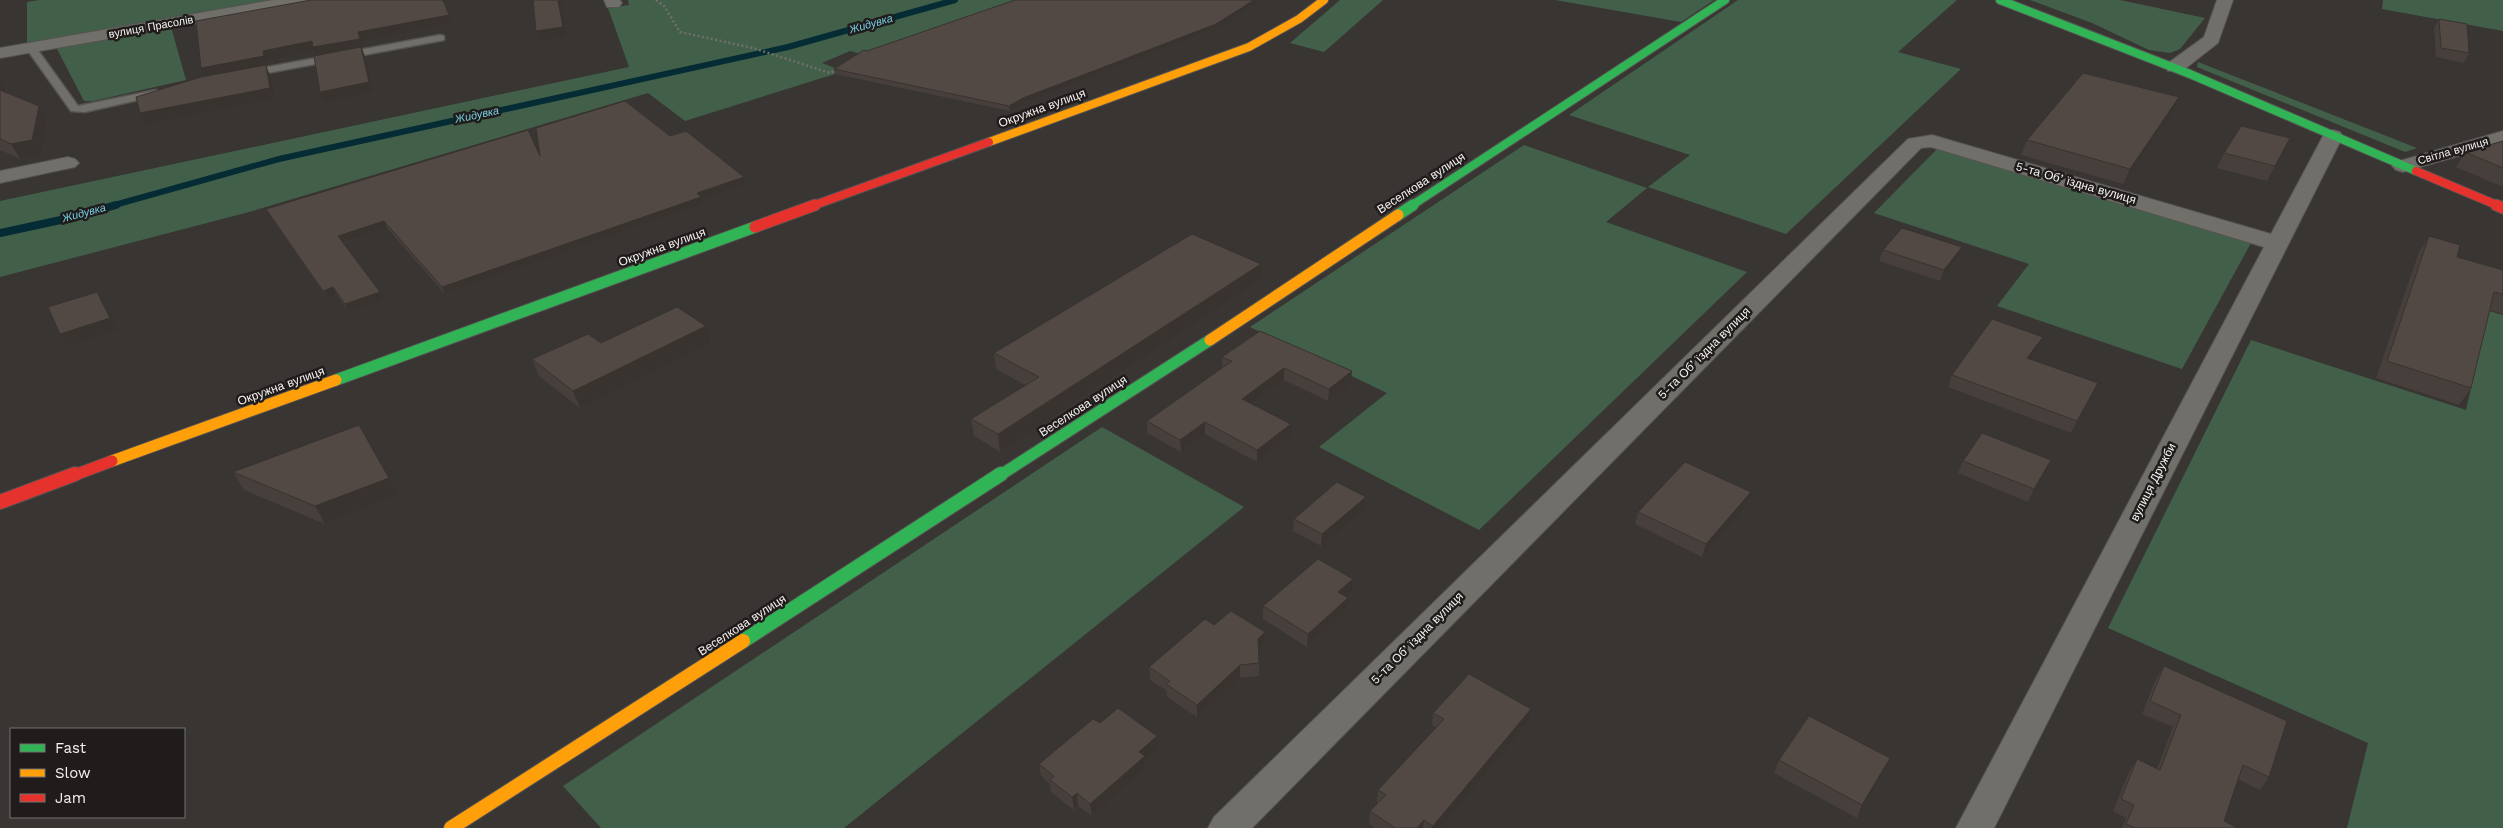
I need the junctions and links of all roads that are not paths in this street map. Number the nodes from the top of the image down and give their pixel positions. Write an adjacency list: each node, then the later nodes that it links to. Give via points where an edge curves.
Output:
1 (302, 0): 7 (street, вулиця Прасолів)
2 (1324, 0): 19 (main road, Окружна вулиця, via 1299,19 1249,48)
3 (1725, 0): 20 (main road, Веселкова вулиця, via 1088,420)
4 (2000, 0): 9 (main road)
5 (2225, 0): 9 (street, via 2212,39)
6 (440, 38): 10 (lane)
7 (31, 48): 8 (street, вулиця Прасолів); 11 (lane, via 75,109)
8 (0, 53)
9 (2175, 67): 12 (main road)
10 (230, 78)
11 (172, 89)
12 (2333, 136): 15 (main road); 18 (street, вулиця Дружби)
13 (2503, 137): 15 (street, Світла вулиця)
14 (68, 163): 16 (street)
15 (2402, 166): 17 (main road)
16 (0, 177)
17 (2503, 208)
18 (2276, 243): 21 (street, 5-та Обʼїздна вулиця, via 1932,141 1915,142); 22 (street, вулиця Дружби)
19 (0, 502)
20 (451, 828)
21 (1226, 828)
22 (1975, 828)

